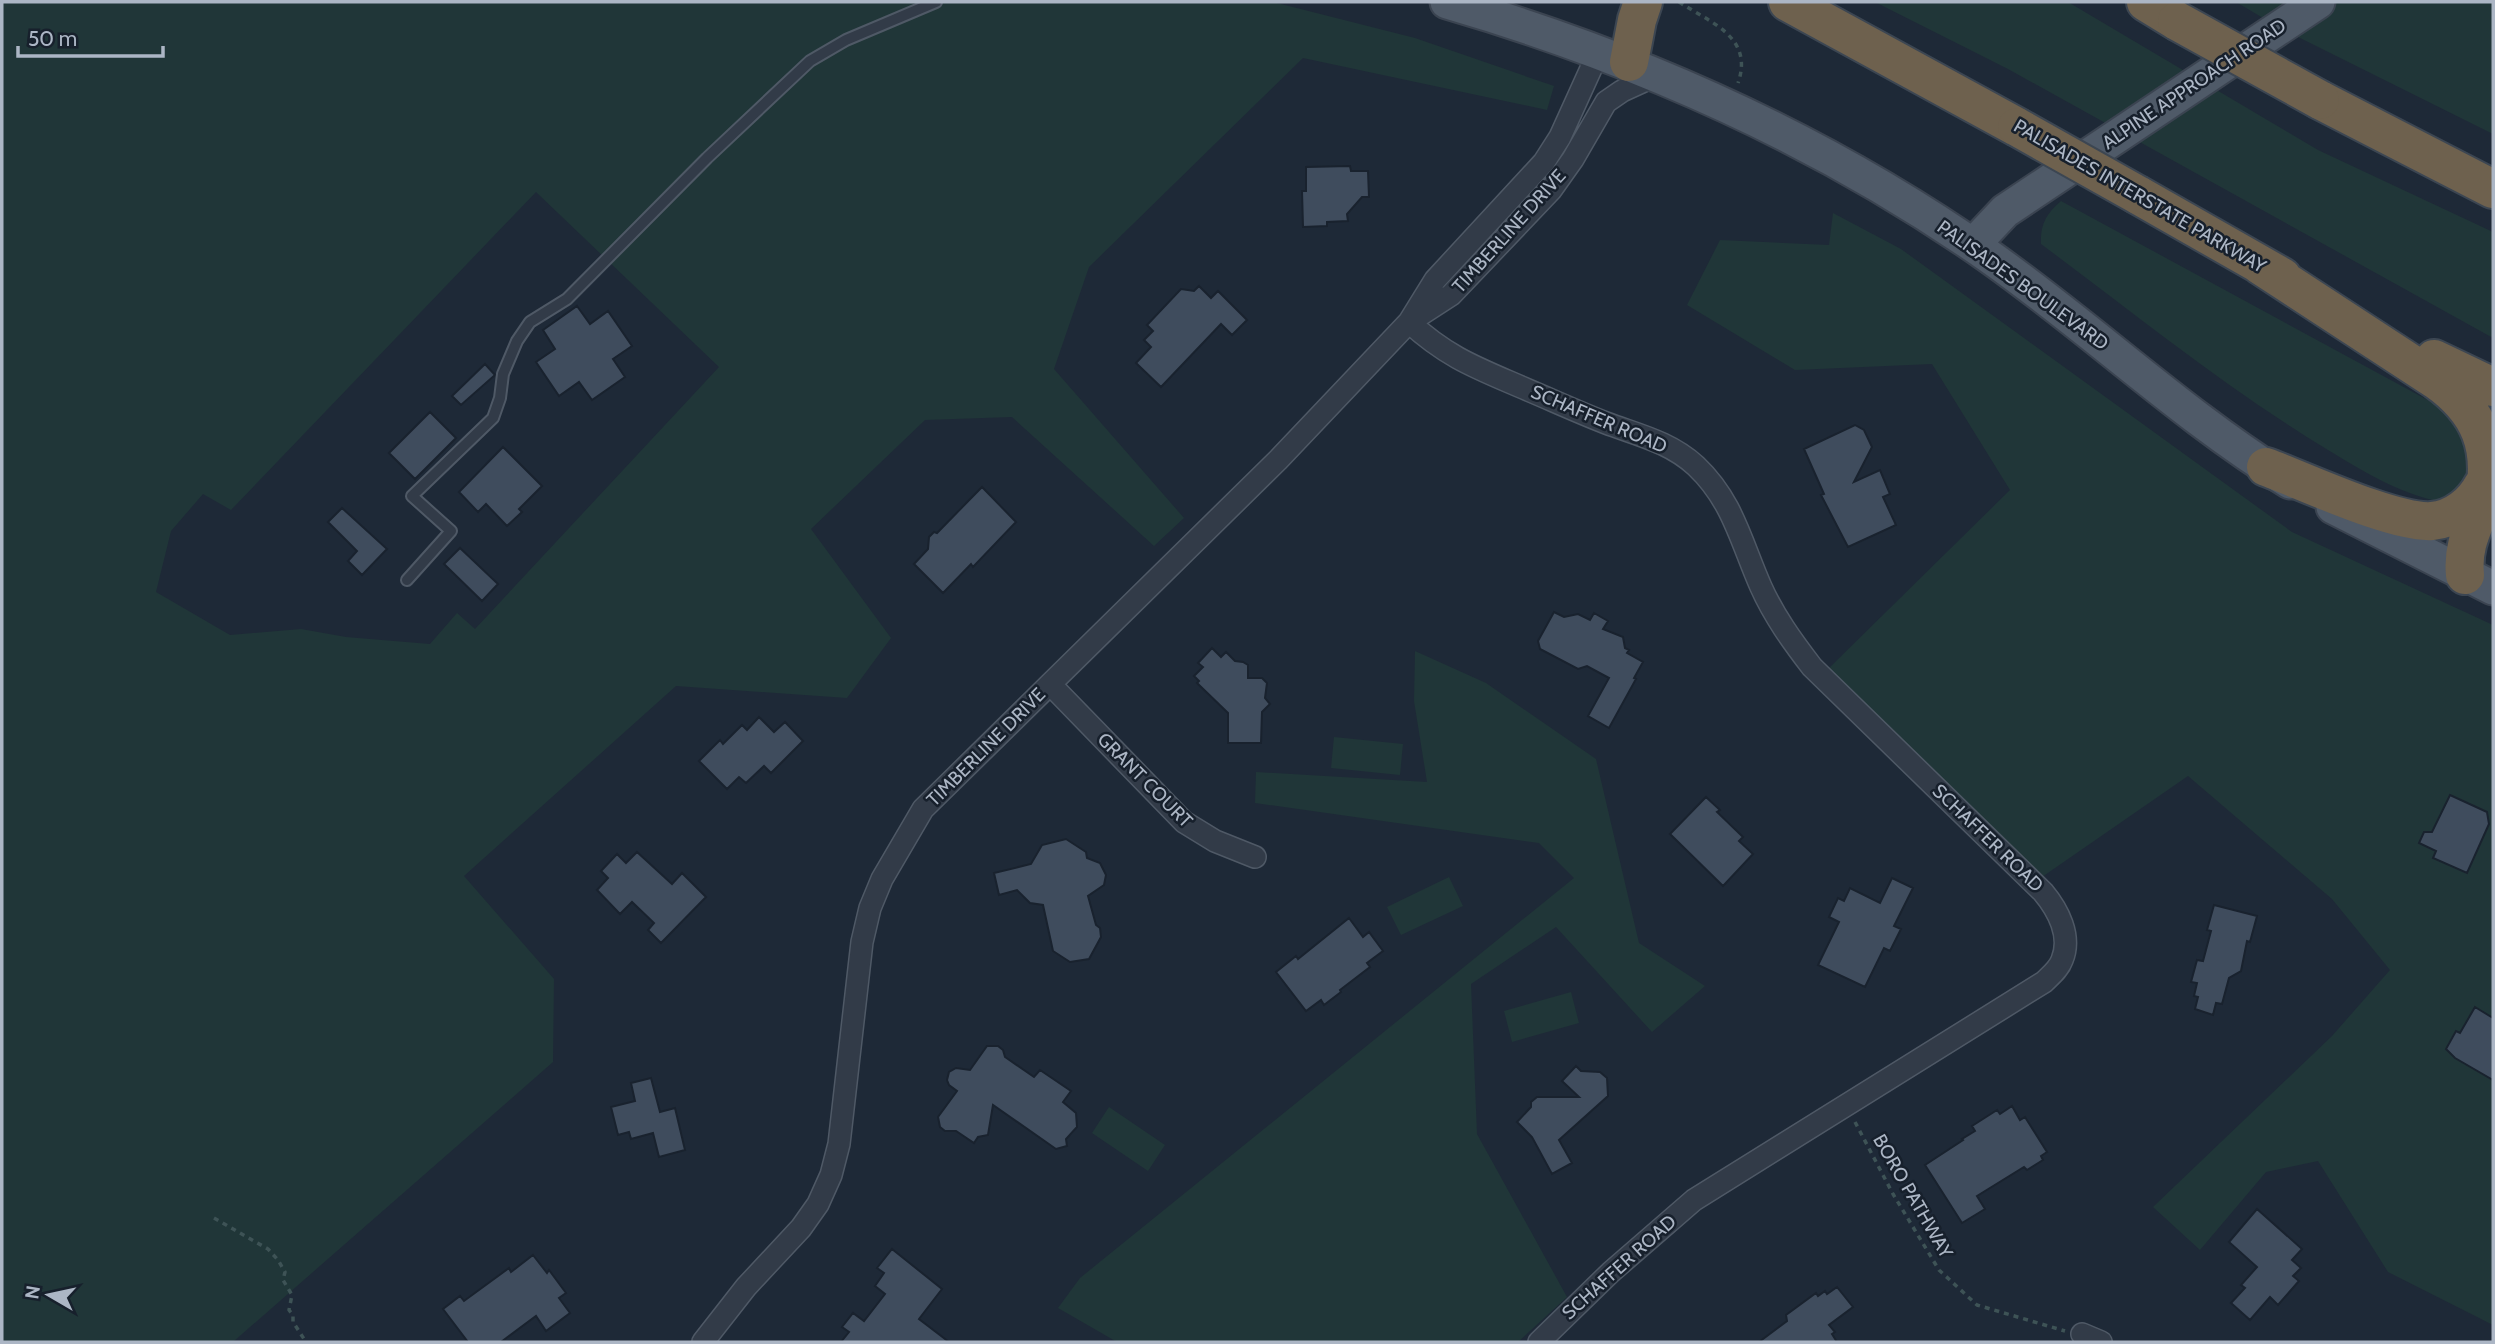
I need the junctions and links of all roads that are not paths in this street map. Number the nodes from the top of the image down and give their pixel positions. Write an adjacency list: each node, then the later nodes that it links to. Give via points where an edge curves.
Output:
1 (936, 2): 19 (lane, via 846,40 810,61 566,299 530,322 503,374 494,418 412,496 451,531)
2 (1447, 2): 9 (main road, PALISADES BOULEVARD)
3 (1643, 2): 9 (highway)
4 (1762, 2): 8 (highway)
5 (1788, 2): 8 (highway, PALISADES INTERSTATE PARKWAY)
6 (2318, 2): 11 (main road, ALPINE APPROACH ROAD, via 2005,211)
7 (2159, 8): 10 (highway, bridge, via 2320,100)
8 (1891, 57): 13 (highway, PALISADES INTERSTATE PARKWAY, bridge)
9 (1628, 63): 11 (main road, PALISADES BOULEVARD, via 1844,166); 12 (street, TIMBERLINE DRIVE, via 1566,125 1544,162); 14 (street, TIMBERLINE DRIVE, via 1622,91 1606,102 1557,182)
10 (2493, 189)
11 (1973, 245): 17 (main road, PALISADES BOULEVARD)
12 (1452, 262): 14 (street); 15 (street, TIMBERLINE DRIVE, via 1435,279)
13 (2260, 265): 16 (highway, PALISADES INTERSTATE PARKWAY); 18 (highway, via 2456,394 2480,424)
14 (1469, 277): 15 (street, TIMBERLINE DRIVE, via 1451,295)
15 (1409, 322): 21 (street, TIMBERLINE DRIVE, via 1278,460); 24 (street, SCHAFFER ROAD, via 1460,360 1643,434 1695,466 1730,509 1770,607 1812,667 2054,905 2063,923 2062,960 2044,982 1694,1200)
16 (2493, 387)
17 (2266, 467): 18 (highway, via 2385,512 2428,521 2449,517 2467,505); 20 (main road, PALISADES BOULEVARD, via 2352,518)
18 (2490, 470): 20 (highway, via 2465,543)
19 (407, 580)
20 (2479, 582)
21 (1050, 684): 22 (street, GRANT COURT, via 1184,822 1202,835); 23 (street, TIMBERLINE DRIVE, via 923,808 882,879 862,942 839,1144 831,1175 801,1228)
22 (1255, 857)
23 (703, 1342)
24 (1539, 1342)

